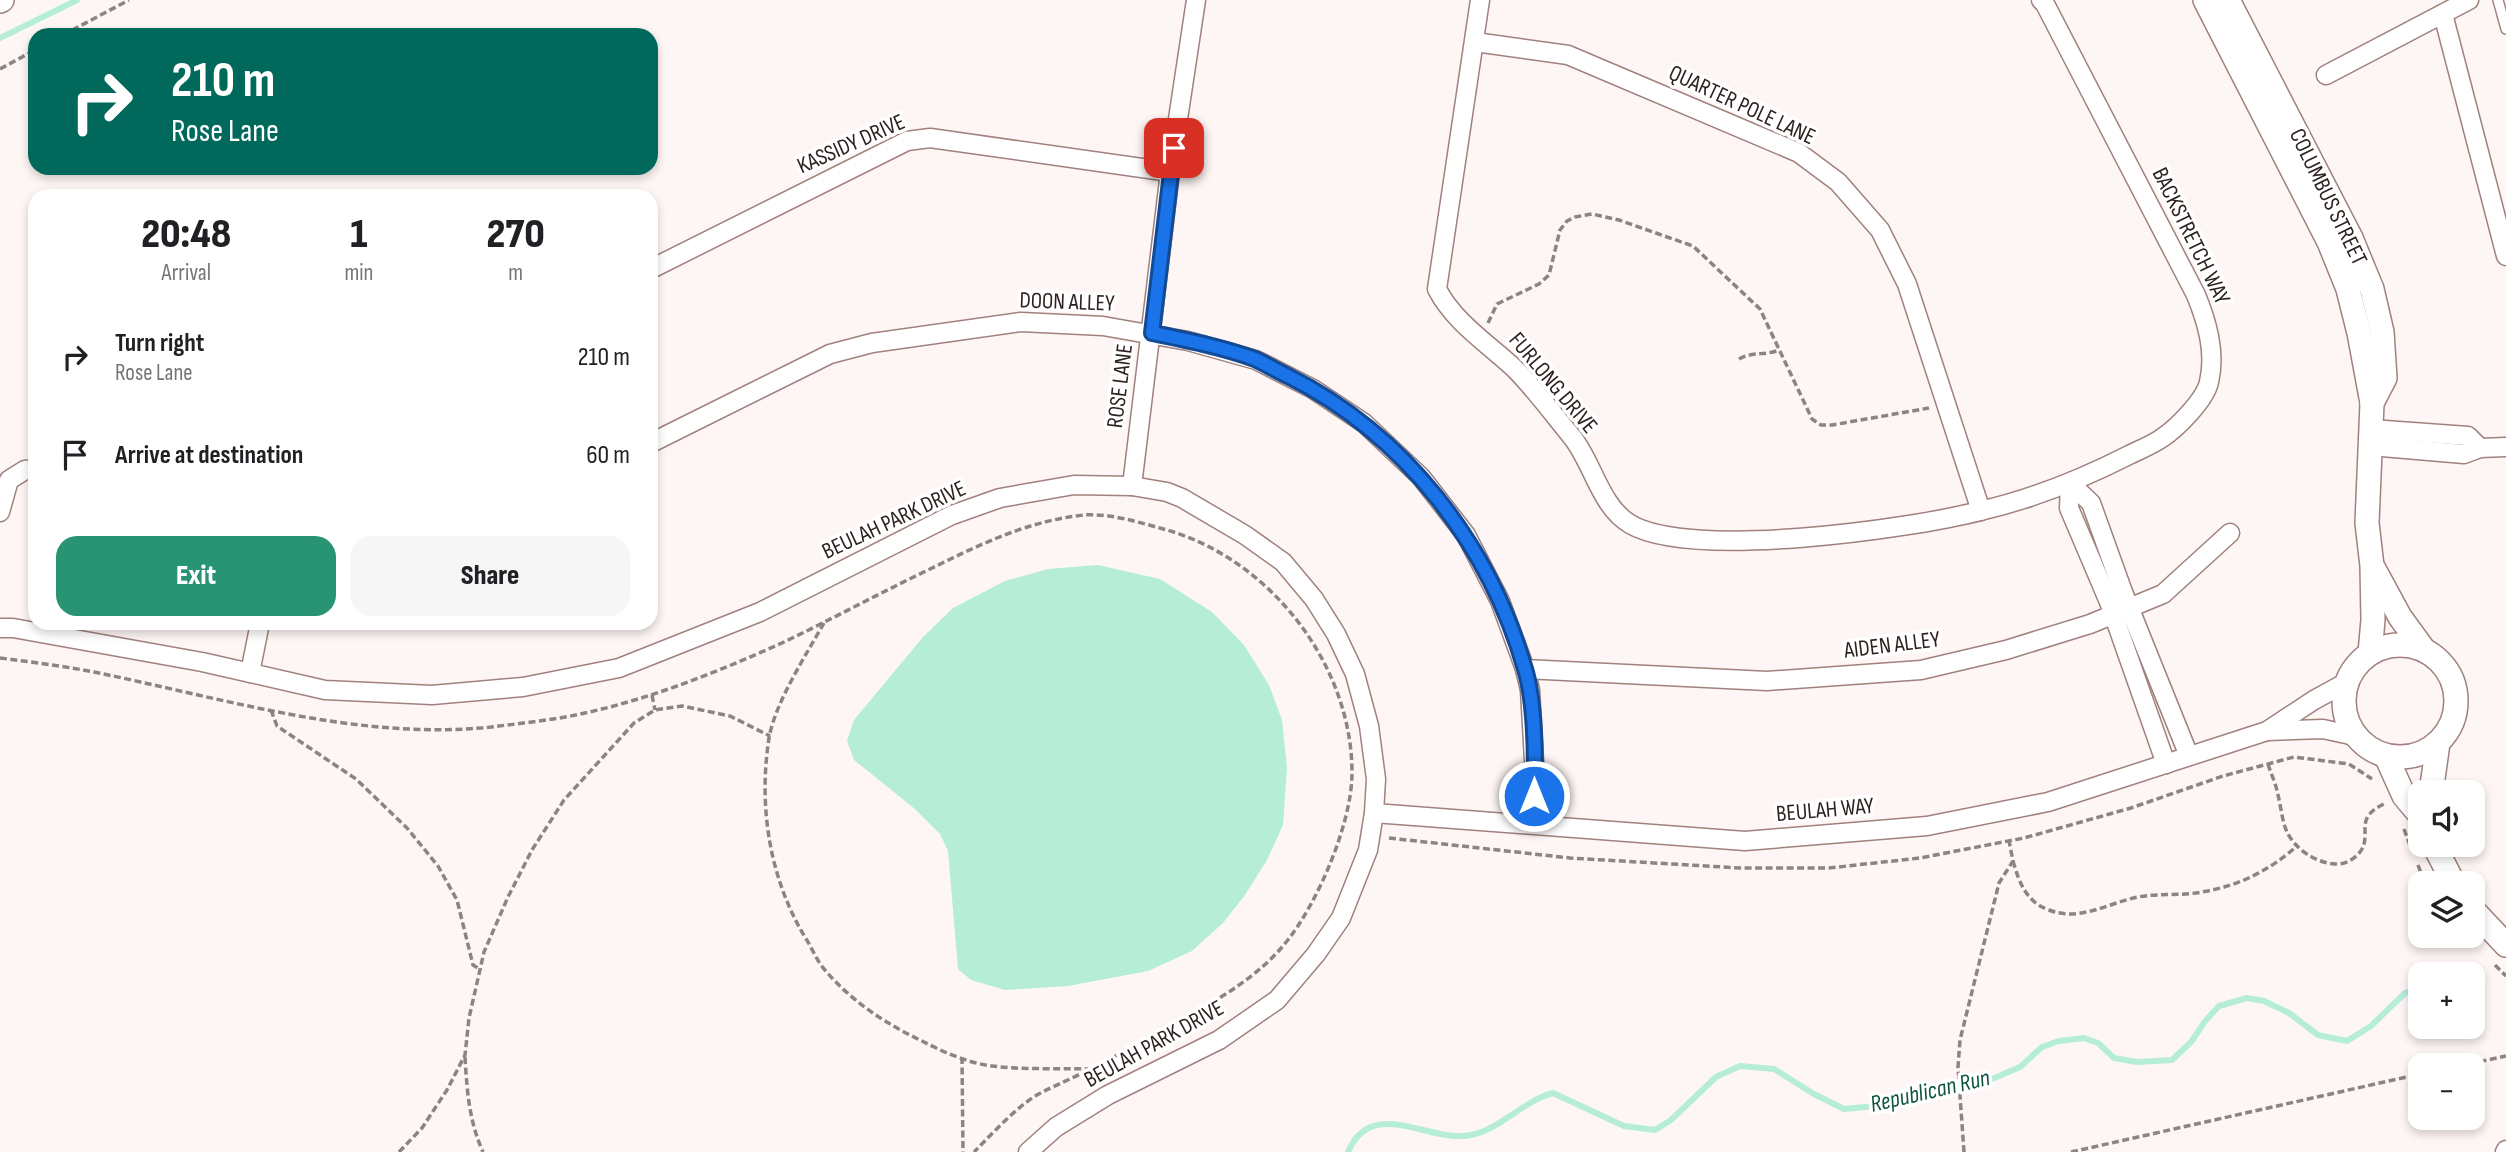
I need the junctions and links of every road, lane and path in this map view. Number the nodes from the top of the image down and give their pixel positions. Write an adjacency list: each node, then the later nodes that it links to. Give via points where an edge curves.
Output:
1 (129, 0): 10 (path)
2 (1196, 0): 16 (street, ROSE LANE)
3 (1480, 0): 12 (street, FURLONG DRIVE)
4 (2041, 0): 29 (street, BACKSTRETCH WAY, via 2209,327 2209,384 2192,410 2163,438)
5 (2205, 0): 24 (street, COLUMBUS STREET, via 2334,254 2351,300)
6 (2228, 0): 24 (street, COLUMBUS STREET, via 2351,238 2372,289 2382,332 2385,378)
7 (2469, 0): 9 (street)
8 (2498, 0): 11 (lane)
9 (2443, 14): 15 (street); 17 (street)
10 (76, 28)
11 (2506, 29)
12 (1475, 42): 20 (street, FURLONG DRIVE, via 1437,289 1459,321); 23 (street, QUARTER POLE LANE, via 1568,55 1799,153 1838,182 1880,230 1907,284)
13 (28, 54): 14 (path)
14 (0, 68)
15 (2326, 75)
16 (1170, 172): 18 (street, KASSIDY DRIVE, via 930,138 907,141); 19 (street, ROSE LANE)
17 (2506, 256)
18 (658, 266)
19 (1152, 333): 26 (street, DOON ALLEY, via 1021,322 872,343 831,354); 30 (street, ROSE LANE); 42 (street, DOON ALLEY, via 1256,360 1313,389 1364,423 1421,477 1466,535 1500,601)
20 (1482, 338): 21 (path, via 1497,304 1549,275 1560,230 1567,221 1592,214 1693,246 1760,309); 31 (street, FURLONG DRIVE, via 1517,371 1575,441 1613,510 1630,524 1654,533 1696,540 1795,538 1911,525)
21 (1779, 350): 22 (path); 23 (path, via 1812,419 1821,425)
22 (1739, 359)
23 (1947, 403): 31 (street, QUARTER POLE LANE)
24 (2372, 403): 25 (street, COLUMBUS STREET)
25 (2371, 438): 27 (street, via 2464,454 2480,447); 34 (street, COLUMBUS STREET, via 2367,523)
26 (658, 440)
27 (2506, 447)
28 (28, 470): 32 (street, via 9,480)
29 (2070, 483): 31 (street, FURLONG DRIVE); 35 (street, via 2069,508)
30 (1132, 486): 43 (street, BEULAH PARK DRIVE, via 1073,485 988,502 952,515 760,612 619,668 523,687 432,695 325,690); 59 (street, BEULAH PARK DRIVE, via 1182,498 1245,535 1283,562 1314,599 1355,674 1369,726 1376,779)
31 (1981, 511)
32 (0, 512)
33 (2230, 533): 35 (street, AIDEN ALLEY, via 2163,594)
34 (2372, 566): 39 (street, COLUMBUS STREET); 40 (street, COLUMBUS STREET)
35 (2121, 611): 42 (street, AIDEN ALLEY, via 2006,650 1921,670 1767,681); 52 (street); 54 (street)
36 (825, 621): 45 (path); 49 (path); 71 (path, via 998,535 1090,514 1191,537 1231,559 1300,623 1323,659 1348,734 1352,778 1341,834 1318,892 1287,942 1258,970 1210,1004)
37 (0, 628): 43 (street, BEULAH PARK DRIVE)
38 (259, 630): 43 (street)
39 (2424, 650): 40 (street, via 2387,646); 51 (street, COLUMBUS STREET, via 2445,668 2456,693 2456,711)
40 (2370, 653): 44 (street)
41 (0, 658): 46 (path, via 90,671)
42 (1525, 669): 60 (street, DOON ALLEY, via 1535,779)
43 (250, 673)
44 (2347, 682): 48 (street, BEULAH WAY); 50 (street, via 2346,719)
45 (652, 694): 46 (path, via 583,714 485,727 400,728); 47 (path)
46 (271, 710): 66 (path, via 277,726 356,779 407,828 438,866 457,900 473,965)
47 (655, 710): 49 (path, via 682,706 730,716); 66 (path, via 634,723 564,800 508,897)
48 (2267, 731): 50 (street, BEULAH WAY, via 2323,729); 52 (street, BEULAH WAY)
49 (770, 736): 69 (path, via 765,789 768,836 778,884 797,926 824,969 860,1004 899,1031)
50 (2355, 736): 53 (street)
51 (2438, 743): 53 (street, via 2404,758); 56 (street, COLUMBUS STREET)
52 (2189, 756): 54 (street, BEULAH WAY)
53 (2386, 756): 58 (street)
54 (2166, 764): 60 (street, BEULAH WAY, via 2048,802 1927,826 1745,841)
55 (2268, 764): 62 (path, via 2287,833)
56 (2433, 780)
57 (2390, 801): 62 (path, via 2370,814 2364,824 2364,846 2348,862 2322,862)
58 (2408, 801)
59 (1374, 813): 60 (street, BEULAH WAY); 77 (street, BEULAH PARK DRIVE, via 1368,850 1341,918 1277,999 1219,1040 1108,1095 1056,1127)
60 (1533, 824)
61 (2008, 841): 63 (path)
62 (2297, 846): 63 (path, via 2276,865 2232,884 2202,892 2137,897 2078,914 2050,911 2031,901 2019,884)
63 (2012, 861): 78 (path, via 1999,883 1960,1040)
64 (2485, 922): 65 (street)
65 (2506, 944)
66 (481, 970): 67 (path)
67 (465, 1055): 73 (path, via 422,1128); 74 (path, via 467,1100)
68 (2506, 1056): 70 (path)
69 (962, 1057): 71 (path, via 991,1066); 75 (path)
70 (2485, 1060)
71 (1091, 1069): 76 (path, via 1030,1099)
72 (2408, 1077): 79 (path)
73 (399, 1152)
74 (483, 1152)
75 (962, 1152)
76 (974, 1152)
77 (1028, 1152)
78 (1964, 1152)
79 (2071, 1152)

